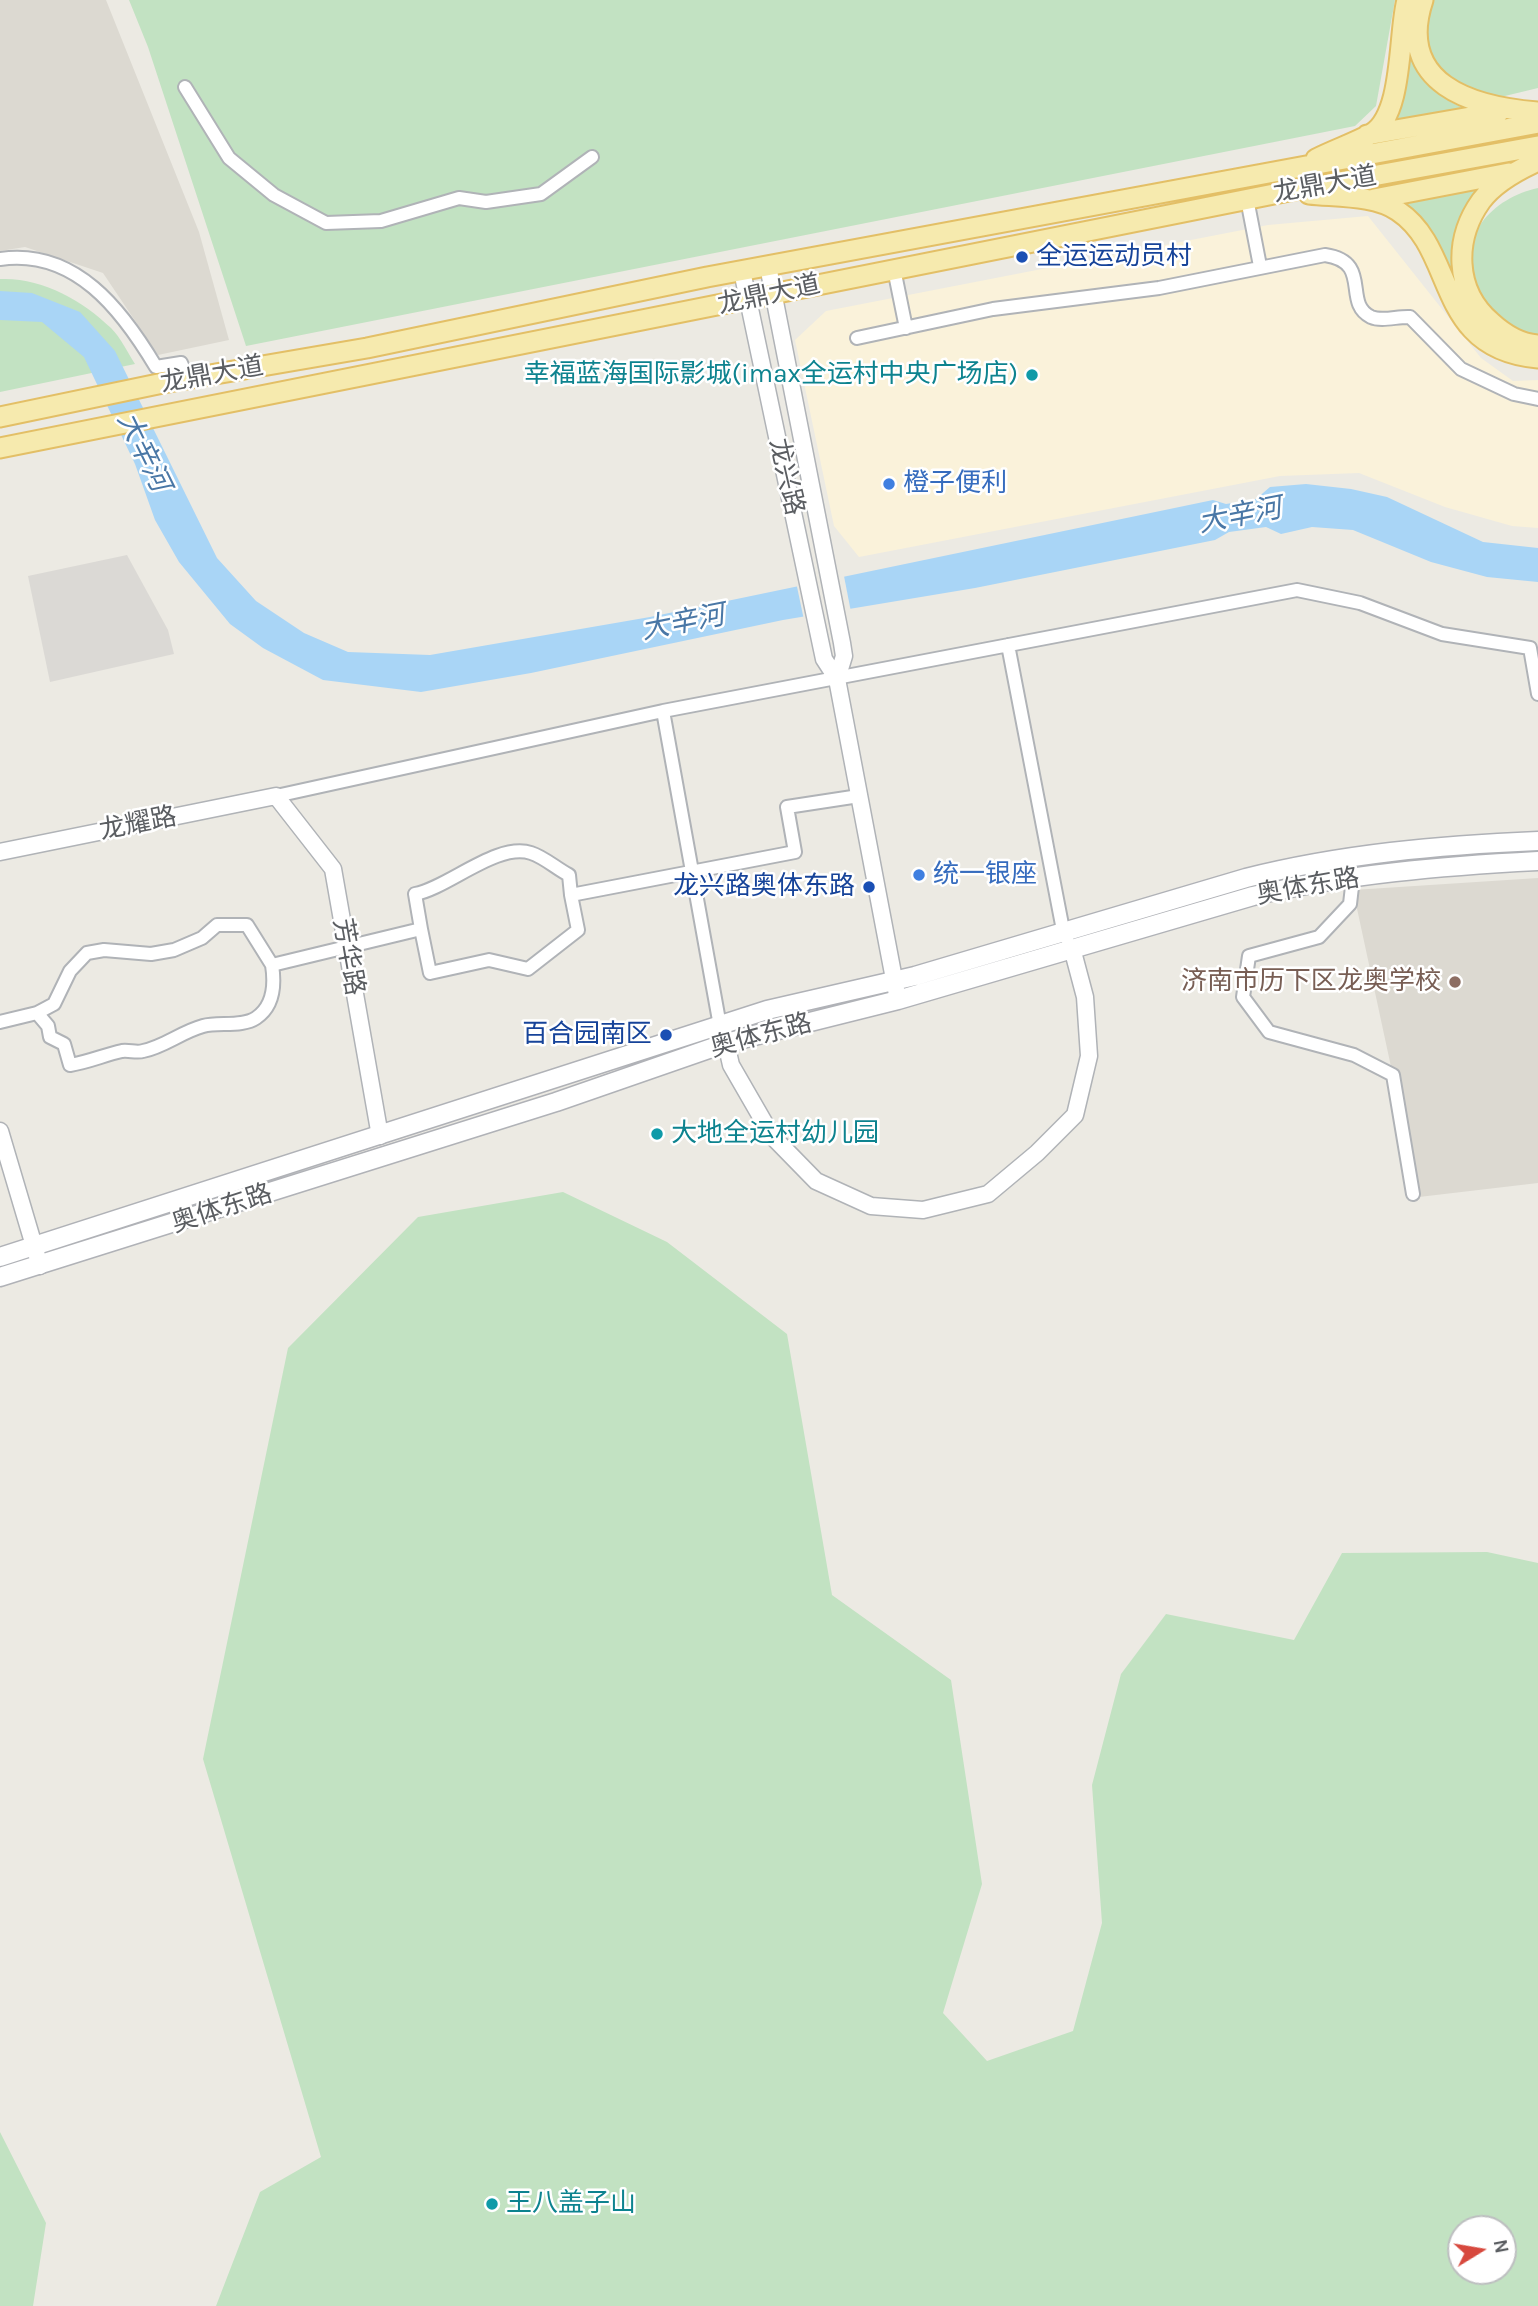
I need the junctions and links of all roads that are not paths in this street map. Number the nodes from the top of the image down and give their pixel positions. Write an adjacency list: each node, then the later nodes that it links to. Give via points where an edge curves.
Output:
1 (1407, 0): 8 (main road, via 1394,95 1385,116 1373,133)
2 (1423, 0): 5 (main road, via 1417,38 1434,79 1458,96)
3 (185, 87): 10 (street, via 229,158 274,195 326,223 381,221 459,198 486,202 541,194)
4 (1538, 104): 5 (main road)
5 (1509, 110): 6 (main road); 8 (main road)
6 (1538, 112)
7 (1538, 123): 14 (main road, 龙鼎大道)
8 (1366, 135): 14 (main road)
9 (1538, 146): 14 (main road, 龙鼎大道)
10 (592, 157)
11 (1538, 161): 13 (main road)
12 (1538, 167): 13 (main road)
13 (1513, 172): 16 (main road); 26 (main road, via 1482,200 1462,241 1462,275 1478,310 1504,333)
14 (1283, 182): 15 (main road, 龙鼎大道); 16 (main road); 18 (main road, 龙鼎大道)
15 (1247, 199): 19 (street); 20 (main road, 龙鼎大道)
16 (1363, 200): 27 (main road, via 1398,211 1419,234 1452,304 1467,323 1518,357)
17 (0, 259): 28 (street, via 18,256 69,270 107,296 156,367 181,363)
18 (768, 267): 21 (main road, 龙鼎大道); 22 (street, 龙兴路)
19 (1259, 267): 24 (street, via 1159,288 993,309); 29 (street, via 1305,257 1340,257 1352,266 1361,308 1369,317 1410,317 1461,369 1514,394)
20 (894, 269): 22 (main road, 龙鼎大道); 24 (street)
21 (742, 271): 23 (street, 龙兴路); 28 (main road, 龙鼎大道, via 367,348)
22 (773, 294): 23 (main road, 龙鼎大道); 33 (street, 龙兴路, via 842,643 844,656)
23 (746, 300): 31 (main road, 龙鼎大道); 33 (street, 龙兴路, via 824,659)
24 (906, 328): 25 (street)
25 (857, 338)
26 (1538, 345)
27 (1538, 358)
28 (188, 379): 30 (main road, 龙鼎大道)
29 (1538, 399)
30 (0, 417)
31 (0, 448)
32 (1008, 645): 33 (street); 34 (street, via 1297,590 1360,603 1443,634 1530,648); 44 (street)
33 (837, 680): 35 (street); 37 (street, 龙兴路)
34 (1538, 694)
35 (663, 711): 36 (street); 52 (street)
36 (276, 796): 39 (street, 龙耀路); 45 (street, 芳华路, via 333,869)
37 (859, 796): 42 (street, via 787,807 795,852); 48 (street, 龙兴路)
38 (1538, 841): 44 (main road, via 1396,851 1293,866)
39 (0, 852)
40 (1538, 861): 41 (main road, 奥体东路)
41 (1353, 877): 46 (main road, 奥体东路, via 1253,896); 56 (street, via 1350,904 1319,937 1249,956 1243,998 1269,1032 1354,1055 1392,1075)
42 (571, 895): 43 (street, via 569,874 531,852 499,857 474,864 432,891 415,894); 43 (street, via 578,930 527,969 489,960 430,974)
43 (421, 929): 45 (street)
44 (1063, 930): 46 (street); 48 (main road)
45 (346, 946): 47 (street); 55 (street, 芳华路)
46 (1072, 948): 49 (main road, 奥体东路); 53 (street, via 1085,997 1089,1056 1075,1115 988,1194 923,1210 871,1206 816,1181 772,1136 731,1065)
47 (272, 965): 50 (street, via 247,925 217,925 202,938 174,950 87,953 70,971 54,1003); 50 (street, via 275,983 267,1006 255,1019 204,1026 142,1052 125,1050 70,1065 64,1044 50,1037)
48 (895, 979): 49 (street, 龙兴路); 52 (main road)
49 (898, 1000): 53 (main road, 奥体东路)
50 (37, 1013): 51 (street)
51 (0, 1022)
52 (720, 1026): 53 (street); 55 (main road)
53 (726, 1044): 59 (main road, 奥体东路)
54 (0, 1131): 57 (street)
55 (380, 1136): 57 (main road)
56 (1413, 1194)
57 (33, 1246): 58 (main road); 59 (street)
58 (0, 1257)
59 (40, 1266): 60 (main road, 奥体东路)
60 (0, 1277)

